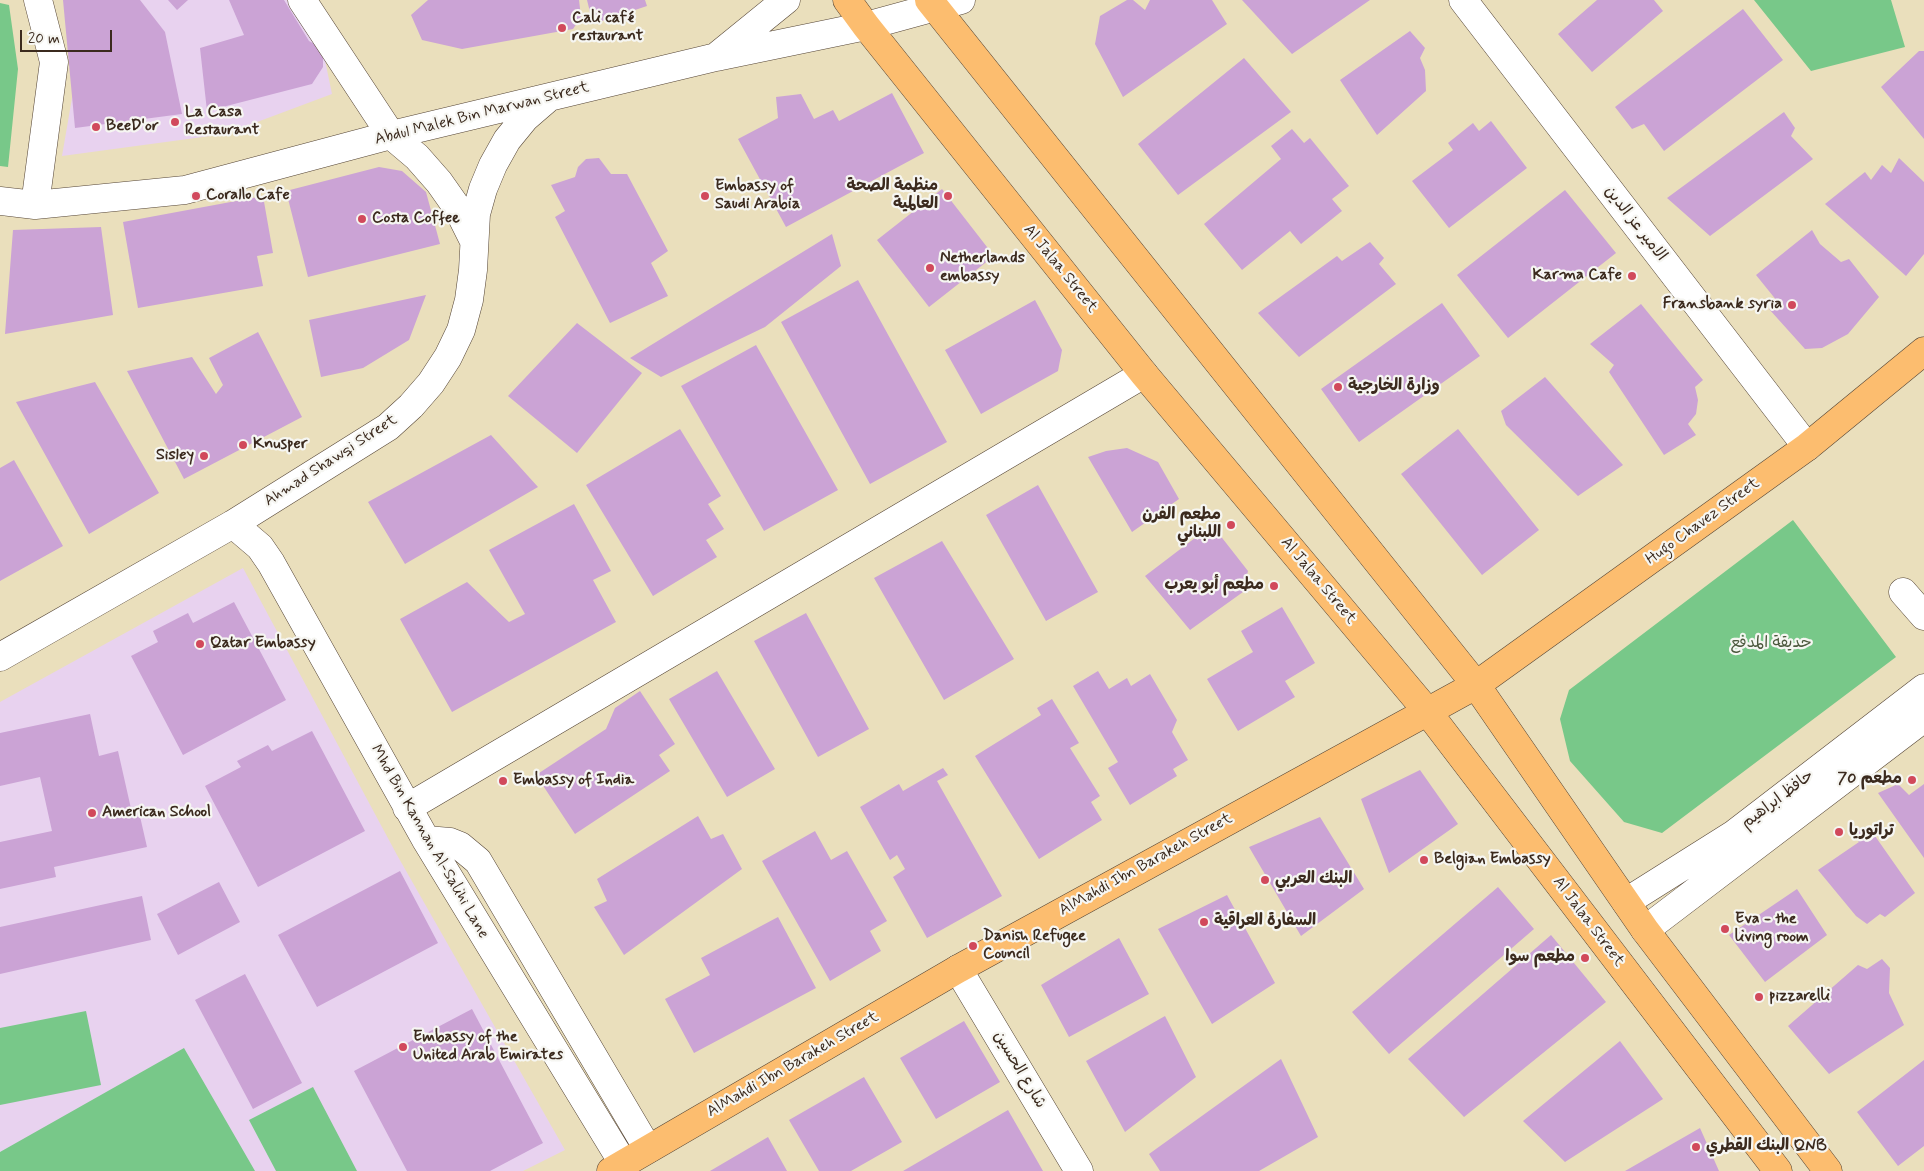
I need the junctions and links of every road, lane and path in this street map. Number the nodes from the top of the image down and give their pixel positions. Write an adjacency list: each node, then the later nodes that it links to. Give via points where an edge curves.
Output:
1 (38, 0): 13 (street, via 54,62)
2 (302, 0): 11 (street)
3 (786, 0): 9 (street)
4 (847, 0): 8 (main road, Al Jalaa Street)
5 (961, 0): 7 (street, Abdul Malek Bin Marwan Street)
6 (1463, 0): 17 (street, الامير عز الدين)
7 (932, 4): 8 (street, Abdul Malek Bin Marwan Street); 22 (main road)
8 (866, 26): 9 (street, Abdul Malek Bin Marwan Street); 16 (main road, Al Jalaa Street)
9 (716, 57): 10 (street, Abdul Malek Bin Marwan Street)
10 (547, 99): 11 (street, Abdul Malek Bin Marwan Street); 14 (street, Ahmad Shawqi Street, via 513,133 493,165 483,189)
11 (391, 135): 13 (street, Abdul Malek Bin Marwan Street, via 185,190); 14 (street, via 439,182)
12 (0, 201): 13 (street, Abdul Malek Bin Marwan Street)
13 (35, 205)
14 (474, 239): 18 (street, Ahmad Shawqi Street, via 471,285 461,330 431,383 388,427)
15 (1924, 351): 17 (main road, Hugo Chavez Street)
16 (1144, 374): 24 (main road, Al Jalaa Street); 26 (street)
17 (1807, 447): 22 (main road, Hugo Chavez Street)
18 (233, 524): 21 (street, Ahmad Shawqi Street); 26 (street, Mhd Bin Kannan Al-Salihi Lane, via 260,547 271,562)
19 (1903, 592): 20 (street)
20 (1924, 616)
21 (0, 657)
22 (1476, 685): 24 (main road, AlMahdi Ibn Barakeh Street); 28 (main road)
23 (1924, 688): 28 (street, حافظ ابراهيم, via 1734,834)
24 (1427, 711): 30 (main road, AlMahdi Ibn Barakeh Street); 34 (main road, Al Jalaa Street)
25 (1924, 718): 29 (street)
26 (407, 808): 27 (street, Mhd Bin Kannan Al-Salihi Lane)
27 (426, 840): 31 (street, via 460,846 478,861); 32 (street, Mhd Bin Kannan Al-Salihi Lane)
28 (1626, 902): 29 (main road)
29 (1645, 930): 35 (main road)
30 (958, 969): 31 (main road, AlMahdi Ibn Barakeh Street); 33 (street, شارع الحسين)
31 (648, 1149): 32 (main road, AlMahdi Ibn Barakeh Street)
32 (617, 1167)
33 (1080, 1171)
34 (1778, 1171)
35 (1828, 1171)

